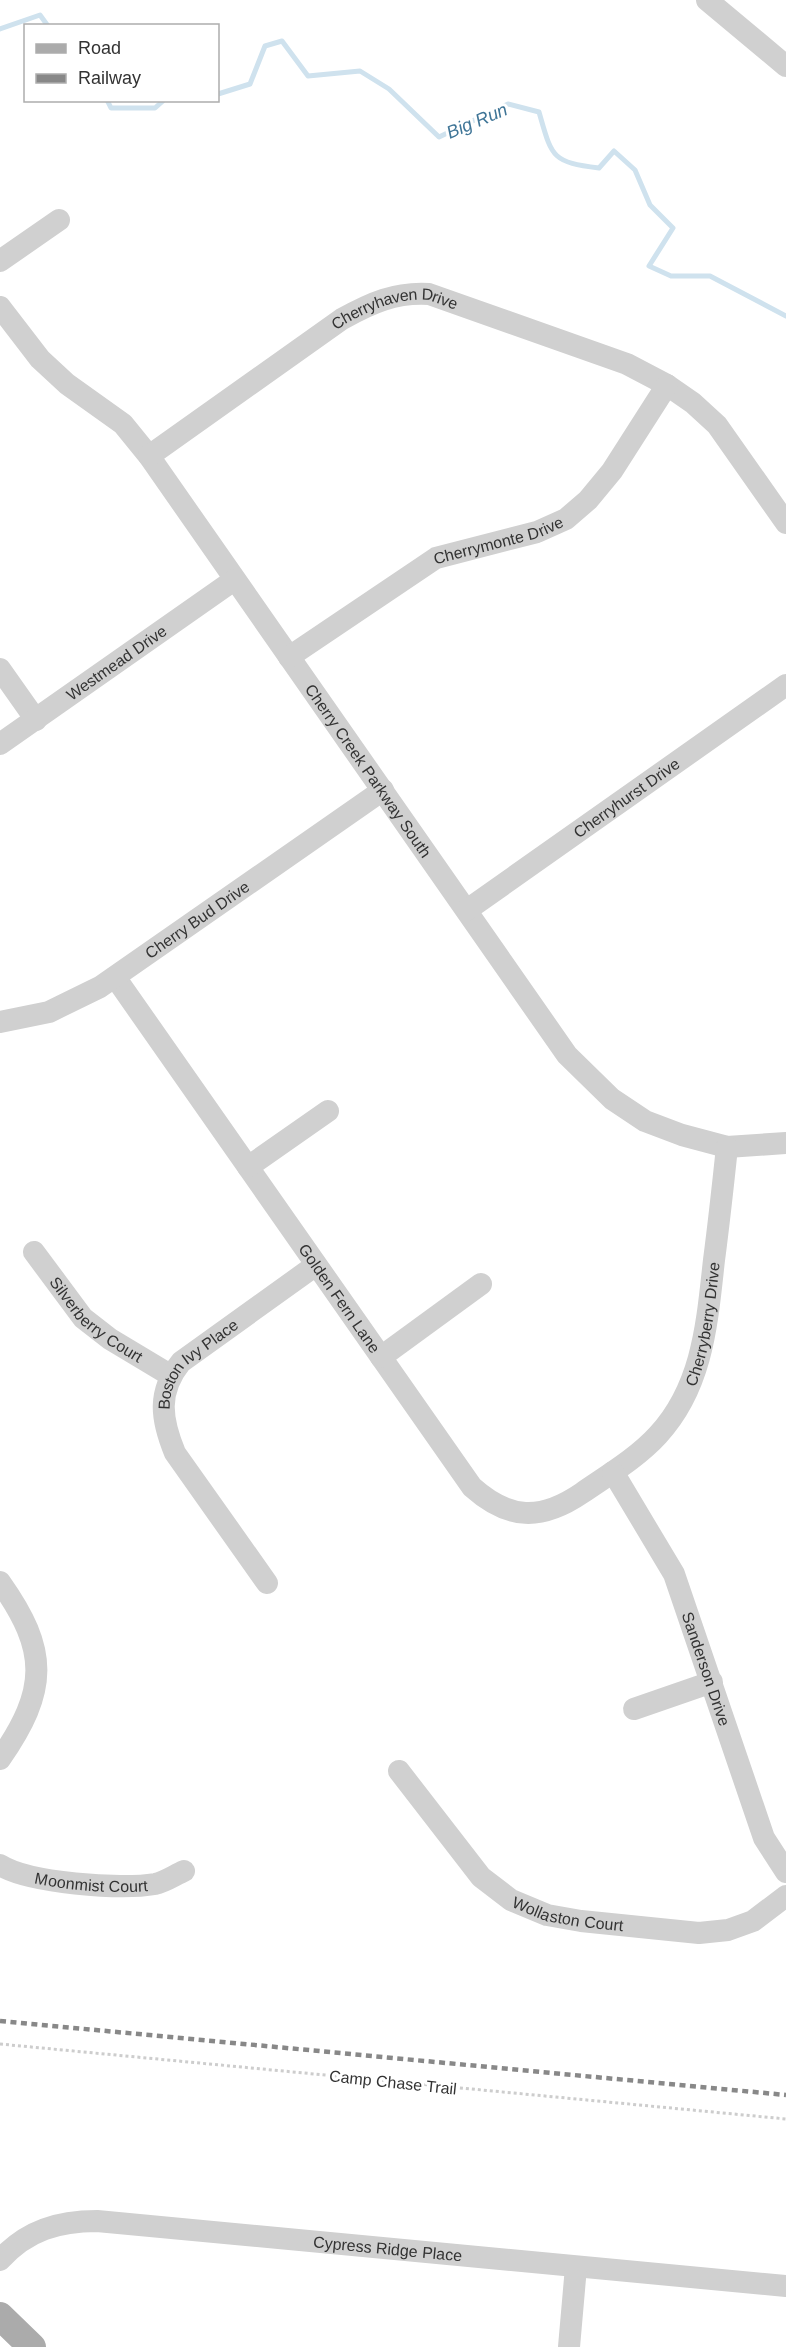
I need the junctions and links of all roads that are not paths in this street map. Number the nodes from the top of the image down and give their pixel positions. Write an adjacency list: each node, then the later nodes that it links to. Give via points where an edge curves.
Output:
1 (707, 0): 2 (street)
2 (786, 66)
3 (59, 220): 4 (street)
4 (0, 261)
5 (0, 307): 7 (street, Cherry Creek Parkway South, via 40,359 67,384 123,424)
6 (667, 385): 7 (street, Cherryhaven Drive, via 627,364 456,302 429,294 404,294 375,301 342,319); 8 (street, via 717,425); 10 (street, Cherrymonte Drive, via 612,471 566,519 537,532 436,558)
7 (150, 456): 9 (street, Cherry Creek Parkway South)
8 (786, 523)
9 (234, 580): 10 (street, Cherry Creek Parkway South); 13 (street, Westmead Drive)
10 (289, 657): 15 (street, Cherry Creek Parkway South)
11 (0, 669): 13 (street)
12 (786, 685): 16 (street, Cherryhurst Drive)
13 (36, 720): 14 (street, Westmead Drive)
14 (0, 744)
15 (382, 790): 16 (street, Cherry Creek Parkway South); 17 (street, Cherry Bud Drive)
16 (467, 910): 21 (street, Cherry Creek Parkway South, via 567,1055 612,1099 645,1121)
17 (115, 978): 18 (street, Cherry Bud Drive, via 49,1012); 22 (street, Golden Fern Lane)
18 (0, 1022)
19 (328, 1111): 22 (street)
20 (786, 1143): 21 (street, Cherry Creek Parkway South)
21 (727, 1147): 28 (street, Cherryberry Drive, via 701,1357 691,1385 659,1434)
22 (248, 1167): 24 (street, Golden Fern Lane)
23 (34, 1252): 27 (street, Silverberry Court, via 83,1318)
24 (316, 1265): 26 (street, Golden Fern Lane); 27 (street, Boston Ivy Place, via 181,1362)
25 (481, 1284): 26 (street)
26 (381, 1357): 28 (street, Golden Fern Lane, via 472,1487 491,1504 515,1513 537,1512 559,1506)
27 (170, 1375): 30 (street, Boston Ivy Place, via 164,1408 166,1431 175,1453)
28 (613, 1472): 31 (street, Sanderson Drive, via 674,1574)
29 (0, 1582): 33 (street, via 27,1625 37,1669 30,1710)
30 (267, 1584)
31 (712, 1682): 32 (street); 37 (street, Sanderson Drive, via 764,1838)
32 (634, 1709)
33 (0, 1759)
34 (399, 1771): 38 (street, Wollaston Court, via 481,1877 511,1900 547,1915 580,1922 699,1933 728,1930 753,1921)
35 (0, 1865): 36 (street, Moonmist Court, via 38,1879 128,1887 157,1884)
36 (184, 1871)
37 (786, 1872)
38 (786, 1896)
39 (0, 2260): 40 (street, Cypress Ridge Place, via 24,2240 47,2228 69,2221 98,2221)
40 (576, 2267): 41 (street, Cypress Ridge Place); 44 (street)
41 (786, 2286)
42 (0, 2316): 43 (main road)
43 (32, 2347)
44 (569, 2347)

